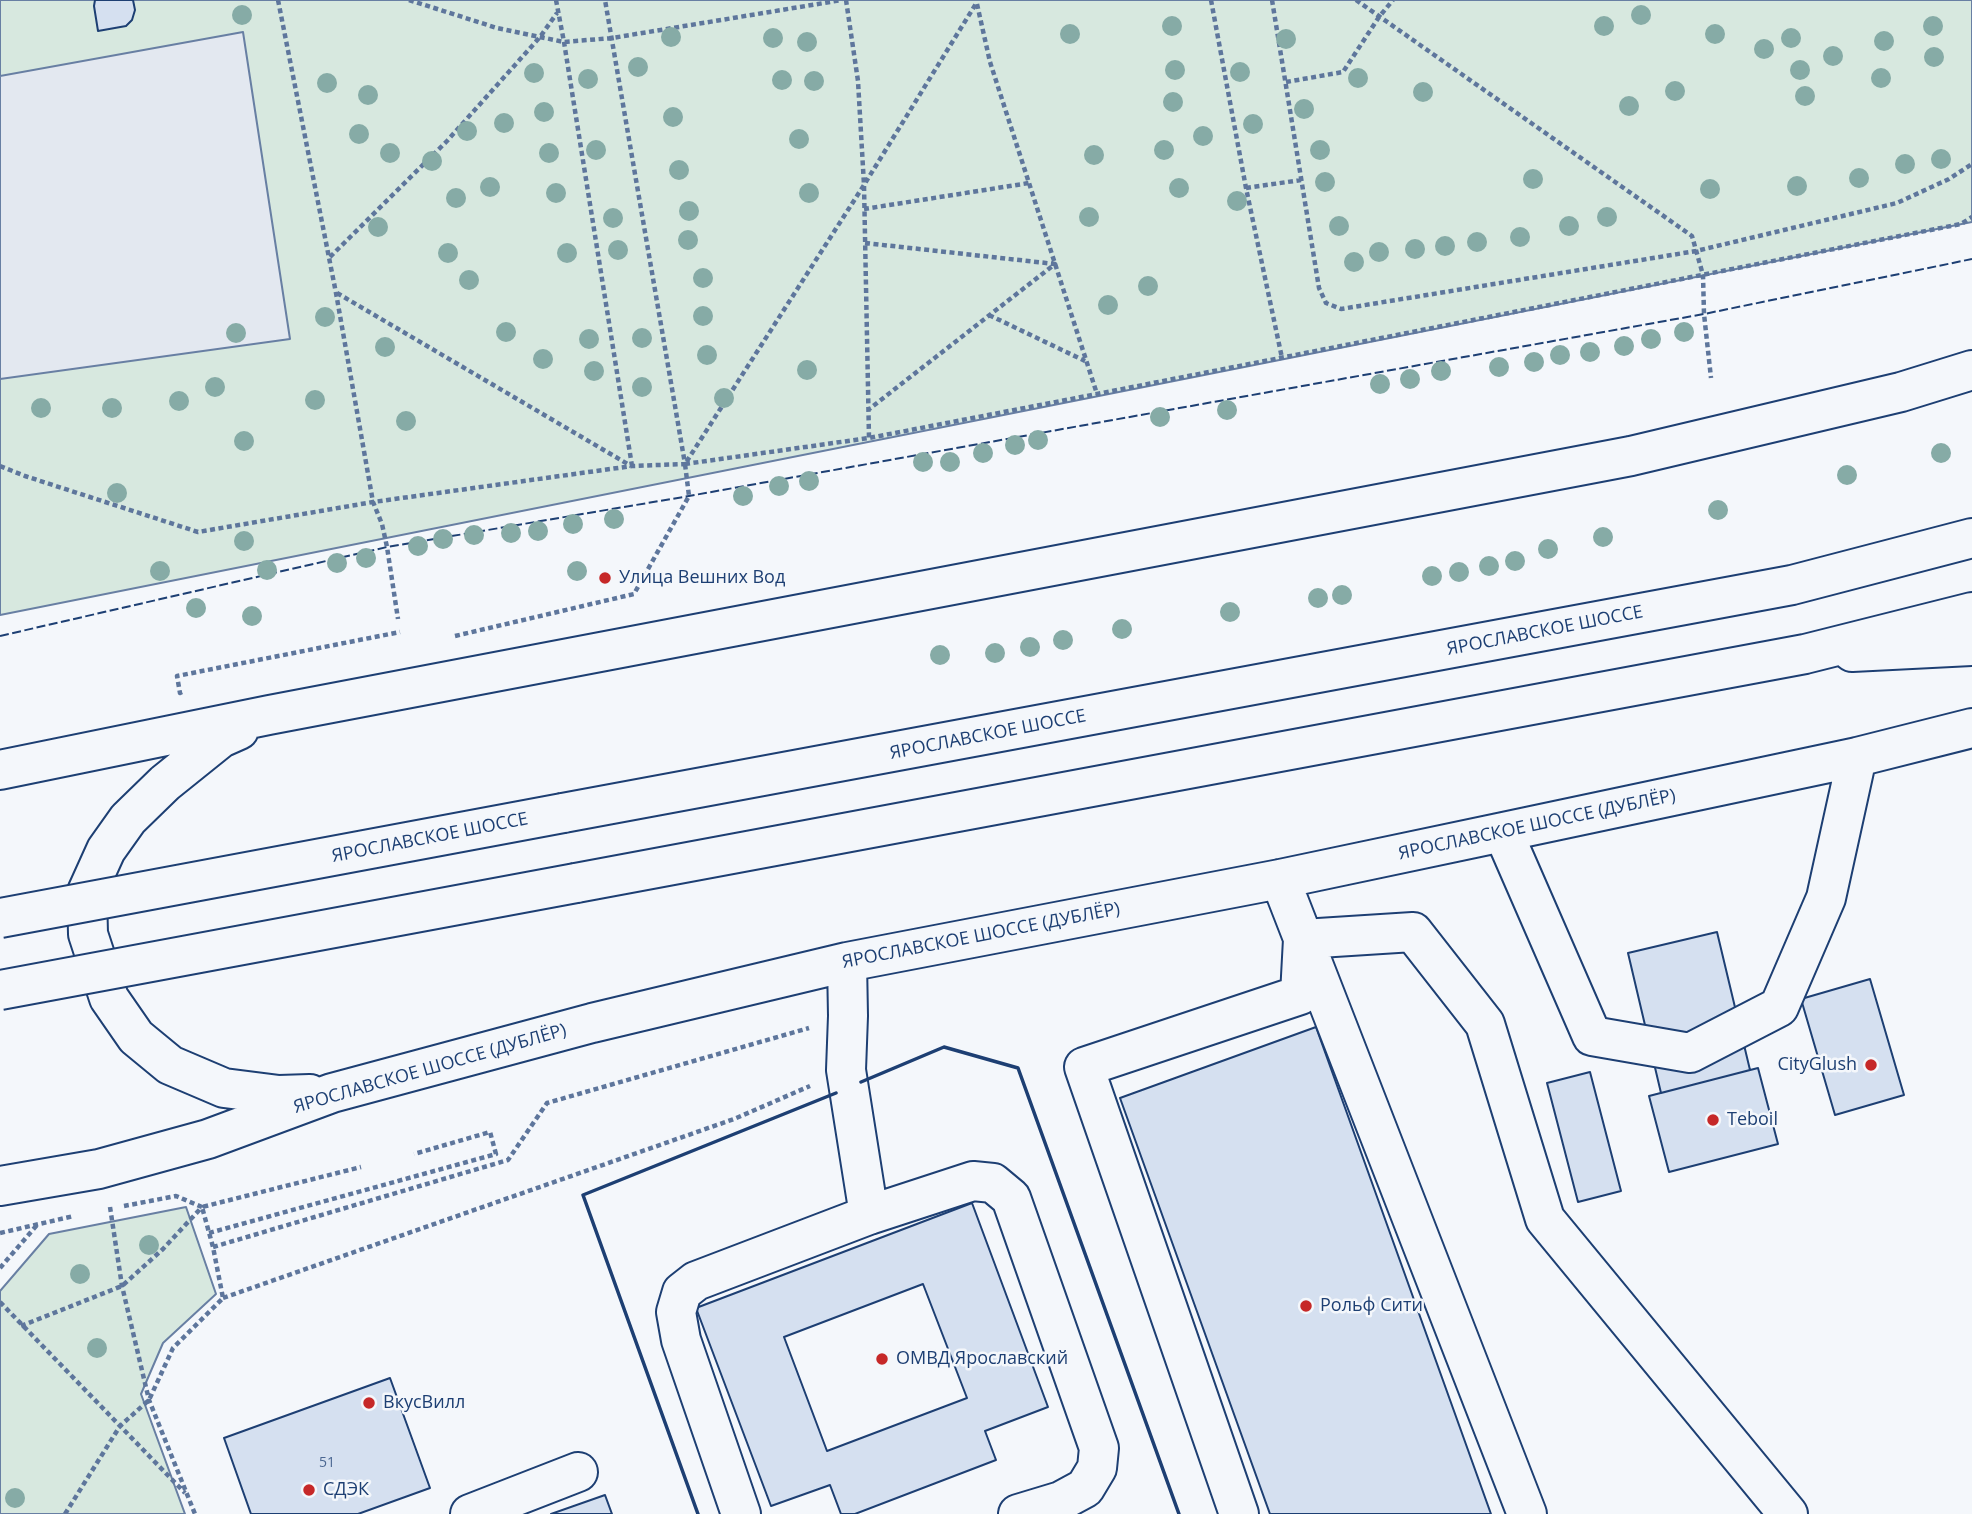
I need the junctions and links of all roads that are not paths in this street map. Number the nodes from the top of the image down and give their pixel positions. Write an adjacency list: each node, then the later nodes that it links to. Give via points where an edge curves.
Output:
1 (1972, 370): 6 (street, via 1900,392 1631,456)
2 (1972, 538): 12 (street, ЯРОСЛАВСКОЕ ШОССЕ, bridge, via 1792,585)
3 (1972, 612): 5 (street)
4 (1972, 646): 5 (street)
5 (1805, 654): 15 (street, bridge)
6 (269, 715): 9 (street); 16 (street, via 221,738 128,819 106,850 87,892 88,934 110,998 136,1037 170,1065 224,1088 279,1095)
7 (1972, 728): 8 (street, ЯРОСЛАВСКОЕ ШОССЕ (ДУБЛЁР))
8 (1857, 757): 10 (street, ЯРОСЛАВСКОЕ ШОССЕ (ДУБЛЁР)); 10 (street, via 1826,898 1779,1007 1690,1053 1592,1036)
9 (0, 770)
10 (1503, 832): 11 (street, ЯРОСЛАВСКОЕ ШОССЕ (ДУБЛЁР))
11 (1280, 879): 13 (street); 14 (street, ЯРОСЛАВСКОЕ ШОССЕ (ДУБЛЁР))
12 (0, 918)
13 (1303, 939): 23 (street, via 1300,995 1084,1067); 24 (street); 25 (street, via 1413,932 1485,1024 1545,1219)
14 (847, 962): 16 (street, ЯРОСЛАВСКОЕ ШОССЕ (ДУБЛЁР), via 592,1023); 18 (street, via 846,1070)
15 (0, 990)
16 (332, 1093): 17 (street, ЯРОСЛАВСКОЕ ШОССЕ (ДУБЛЁР), via 208,1139 99,1169)
17 (0, 1186)
18 (869, 1215): 21 (street, via 696,1281 682,1292 676,1312 681,1340); 22 (street, via 973,1181 993,1183 1011,1198 1099,1448 1097,1468 1085,1488)
19 (578, 1472): 20 (street)
20 (470, 1514)
21 (741, 1514)
22 (1018, 1514)
23 (1239, 1514)
24 (1527, 1514)
25 (1788, 1514)

